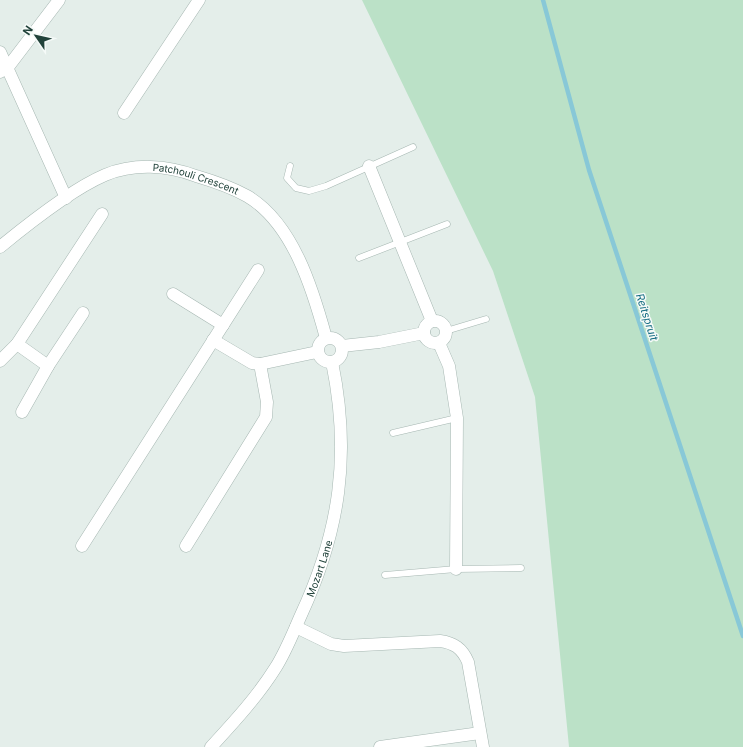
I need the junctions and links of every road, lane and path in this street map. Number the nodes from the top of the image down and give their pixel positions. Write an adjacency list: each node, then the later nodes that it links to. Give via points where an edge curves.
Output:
1 (59, 0): 4 (street)
2 (199, 0): 5 (street)
3 (0, 52): 4 (street)
4 (4, 69): 9 (street)
5 (124, 113)
6 (413, 147): 8 (lane)
7 (290, 166): 8 (lane, via 287,178 296,188 309,191)
8 (369, 166): 12 (street)
9 (66, 198): 13 (street, Patchouli Crescent); 23 (street, Patchouli Crescent, via 105,175 148,167 182,171 247,197 272,218 286,236 313,295)
10 (102, 214): 26 (street)
11 (447, 224): 12 (lane)
12 (401, 242): 14 (lane); 19 (street)
13 (0, 247)
14 (360, 258)
15 (258, 270): 20 (street)
16 (173, 294): 20 (street)
17 (83, 313): 32 (street)
18 (486, 319): 21 (lane)
19 (432, 321): 21 (street, via 442,323); 22 (street)
20 (223, 325): 24 (street)
21 (446, 331): 25 (street)
22 (424, 333): 25 (street, via 429,341); 27 (street)
23 (326, 338): 27 (street, via 337,339); 28 (street, via 318,344)
24 (214, 340): 31 (street, via 252,363); 36 (street)
25 (439, 343): 34 (street, via 449,366)
26 (17, 344): 29 (street); 32 (street)
27 (342, 346): 30 (street, via 341,355)
28 (317, 352): 30 (street, via 323,360); 31 (street)
29 (0, 361)
30 (332, 362): 41 (street, Mozart Lane, via 342,460 338,502 322,566)
31 (260, 364): 37 (street, via 267,402 266,417)
32 (48, 366): 33 (street)
33 (22, 412)
34 (457, 418): 35 (lane); 39 (street)
35 (393, 433)
36 (82, 546)
37 (186, 546)
38 (521, 568): 39 (lane)
39 (456, 569): 40 (lane)
40 (385, 575)
41 (296, 627): 42 (street, via 332,644 344,646 440,641 458,646 468,662); 43 (street, Mozart Lane, via 281,659 268,678)
42 (480, 733): 44 (street); 45 (street)
43 (211, 747)
44 (380, 747)
45 (483, 747)

